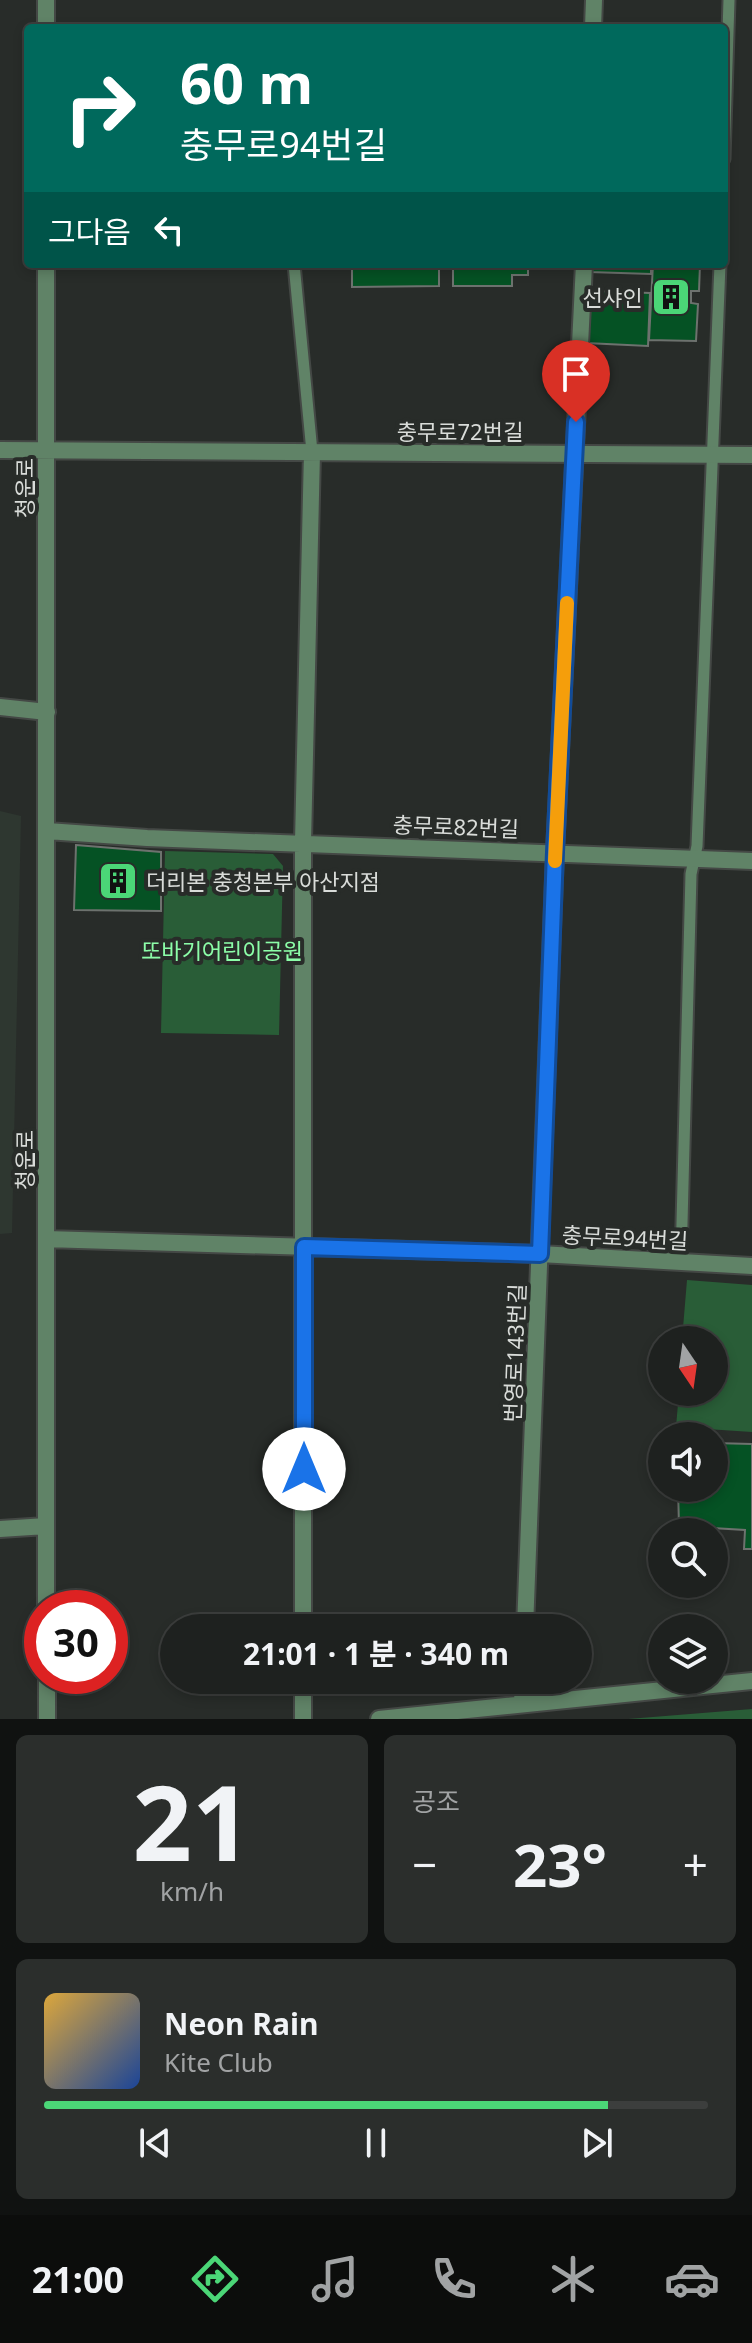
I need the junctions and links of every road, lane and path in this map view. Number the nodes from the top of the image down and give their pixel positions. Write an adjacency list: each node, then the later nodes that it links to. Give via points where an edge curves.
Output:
1 (46, 0): 4 (street)
2 (594, 0): 5 (street)
3 (729, 0): 6 (lane)
4 (46, 24)
5 (593, 24)
6 (728, 32)
7 (46, 268): 12 (street, 청운로)
8 (294, 268): 13 (lane)
9 (584, 268): 14 (street, 번영로143번길)
10 (720, 268): 15 (lane)
11 (0, 450): 12 (street, 충무로72번길)
12 (46, 450): 13 (street, 충무로72번길); 18 (street, 청운로)
13 (312, 452): 14 (street, 충무로72번길); 20 (street)
14 (574, 454): 15 (street, 충무로72번길); 21 (street, 번영로143번길)
15 (712, 455): 16 (street, 충무로72번길); 22 (lane)
16 (752, 455)
17 (0, 707): 18 (street)
18 (47, 712): 19 (street, 청운로)
19 (47, 831): 20 (street, 충무로82번길); 24 (street, 청운로)
20 (303, 842): 21 (street, 충무로82번길); 25 (street)
21 (555, 852): 22 (street, 충무로82번길); 26 (street, 번영로143번길)
22 (694, 858): 23 (street, 충무로82번길); 27 (lane)
23 (752, 861)
24 (46, 1239): 25 (street, 충무로94번길); 29 (street, 청운로)
25 (304, 1247): 26 (street, 충무로94번길); 32 (street)
26 (540, 1254): 27 (street, 충무로94번길); 33 (street, 번영로143번길)
27 (681, 1262): 28 (street, 충무로94번길)
28 (752, 1266)
29 (46, 1526): 30 (street); 31 (street, 청운로)
30 (0, 1529)
31 (46, 1590)
32 (303, 1614)
33 (526, 1614)
34 (752, 1681): 38 (street)
35 (47, 1694): 39 (street)
36 (303, 1694): 40 (street)
37 (522, 1694): 38 (street)
38 (522, 1703): 41 (street)
39 (47, 1719)
40 (303, 1719)
41 (379, 1719)

